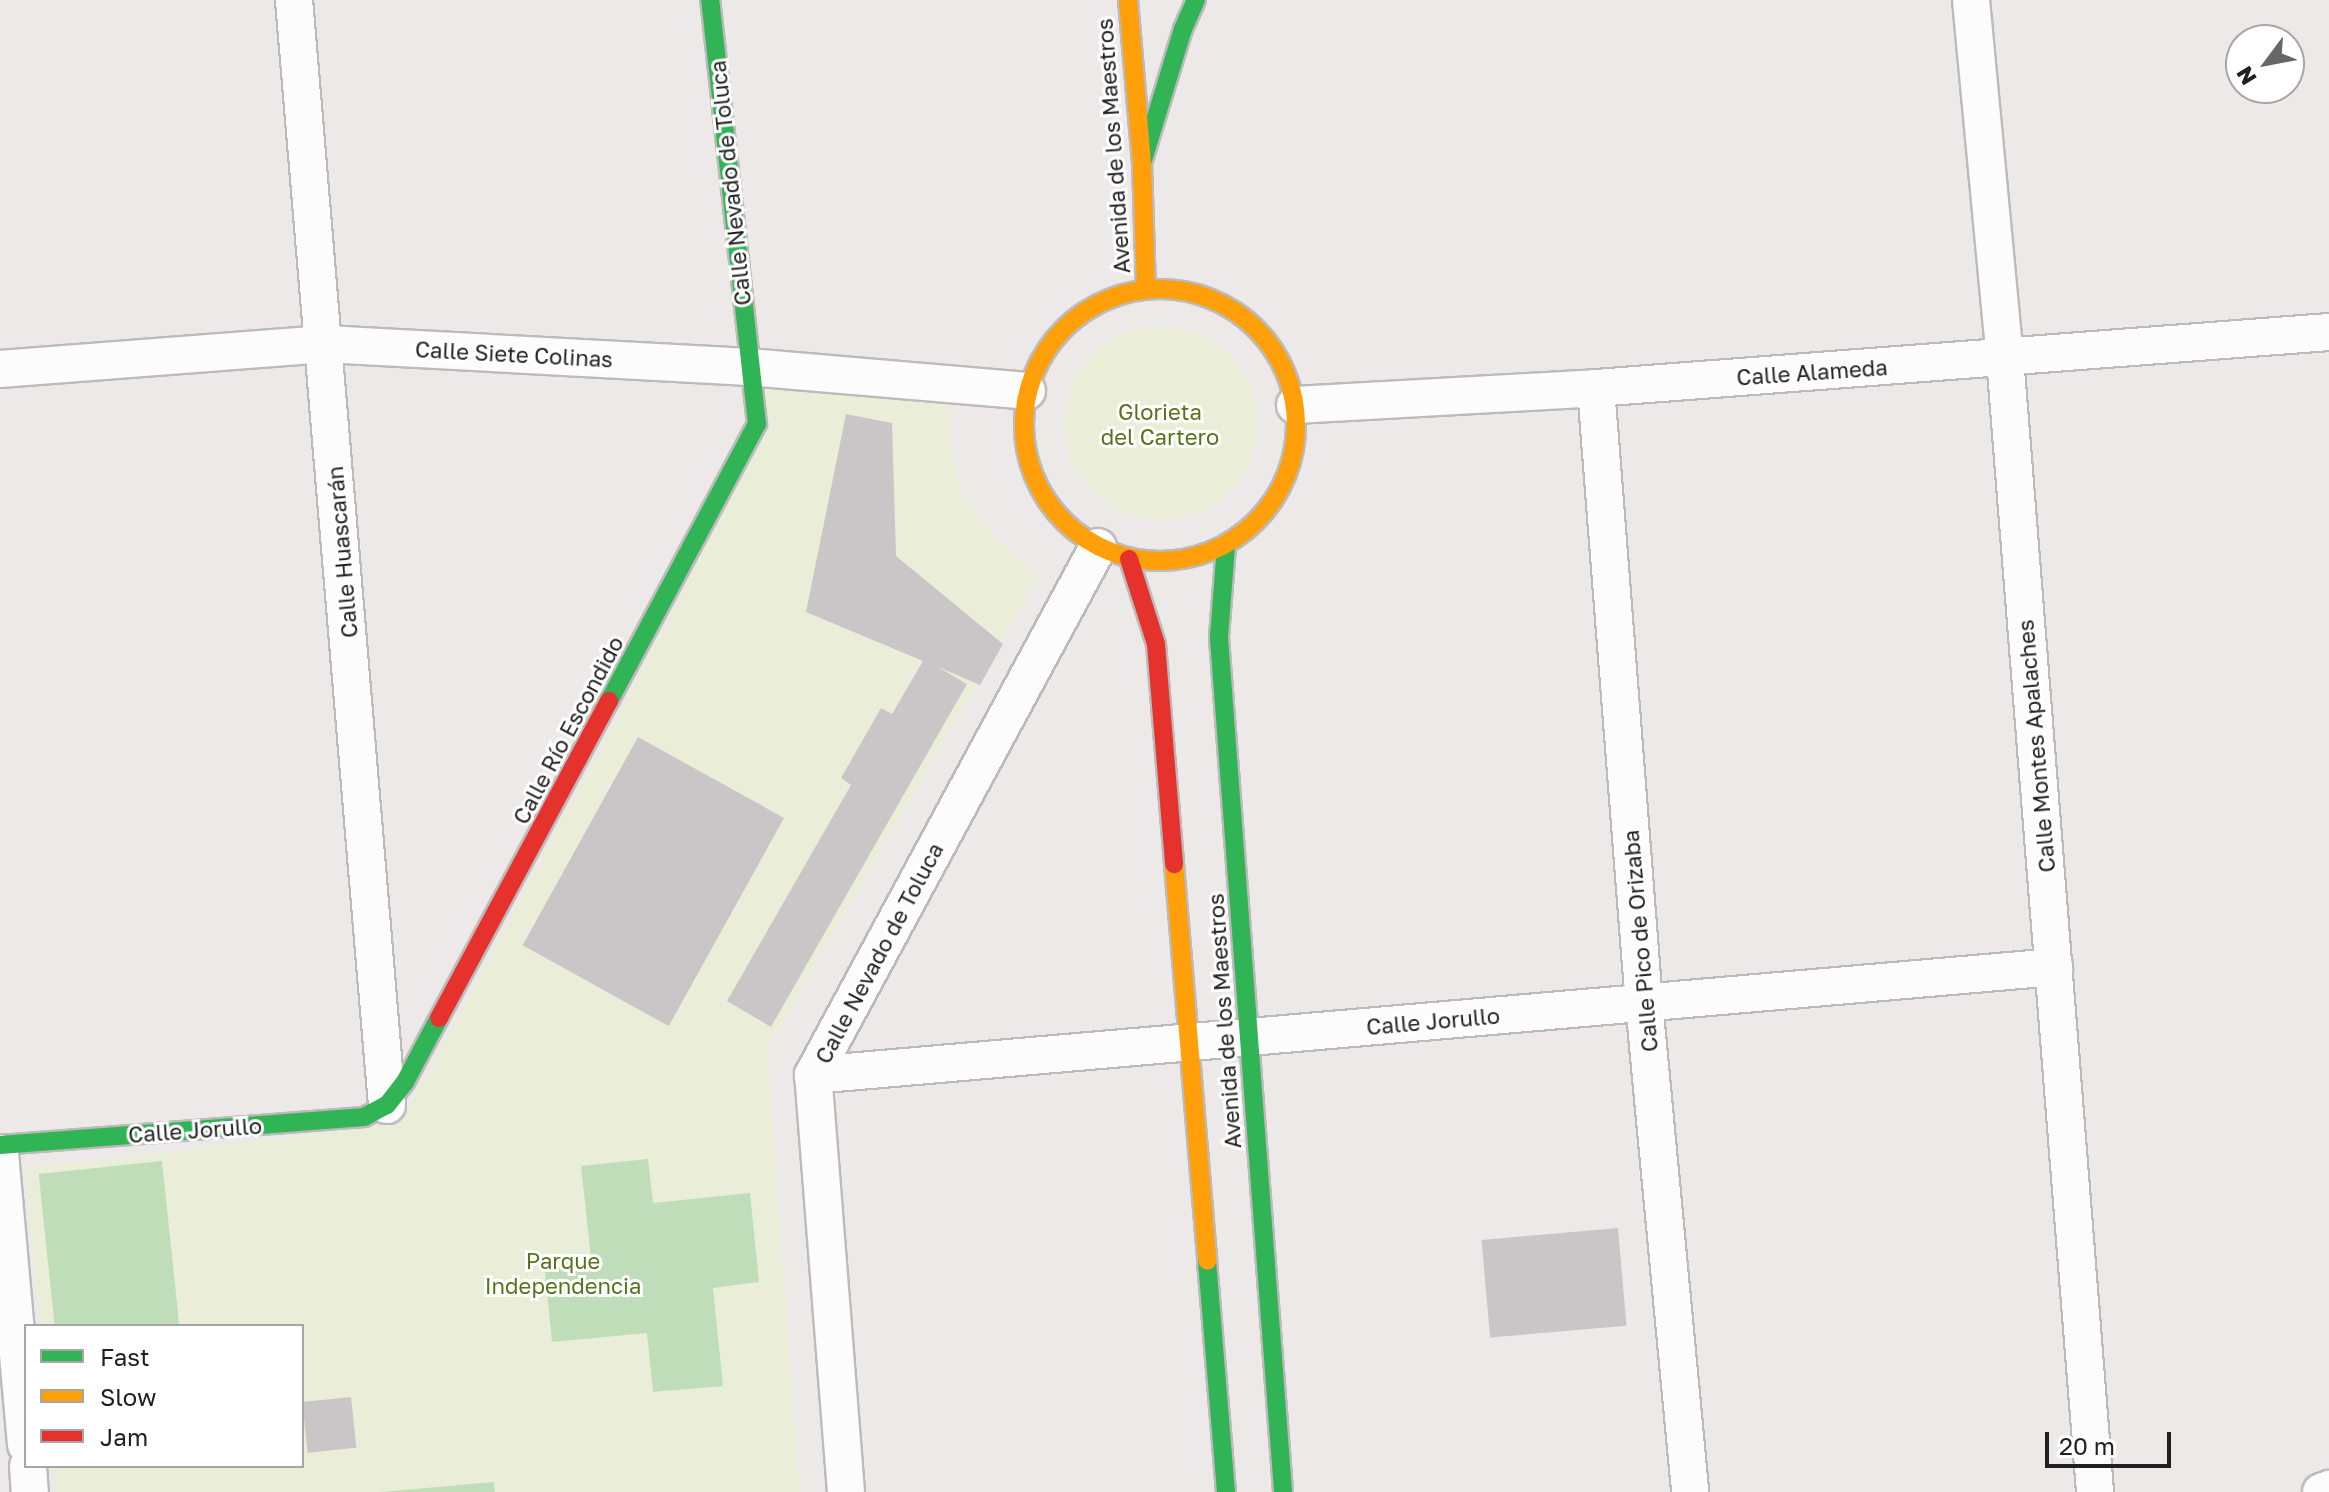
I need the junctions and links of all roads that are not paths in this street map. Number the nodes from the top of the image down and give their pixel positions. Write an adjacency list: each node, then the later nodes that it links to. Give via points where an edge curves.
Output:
1 (294, 0): 9 (street, Calle Huascarán)
2 (710, 0): 11 (street, Calle Nevado de Toluca)
3 (1128, 0): 6 (street, Avenida de los Maestros)
4 (1196, 0): 6 (street)
5 (1971, 0): 10 (street, Calle Montes Apalaches)
6 (1142, 163): 7 (street, Avenida de los Maestros)
7 (1146, 289): 14 (street, via 1106,299 1070,321 1043,353); 15 (street, via 1187,290 1226,306 1259,331 1283,366)
8 (2329, 332): 10 (street, Calle Alameda)
9 (325, 344): 11 (street, Calle Siete Colinas); 12 (street, Calle Siete Colinas); 23 (street, Calle Huascarán)
10 (2005, 358): 13 (street, Calle Alameda); 18 (street, Calle Montes Apalaches)
11 (749, 367): 14 (street, Calle Siete Colinas); 23 (street, Calle Río Escondido, via 757,424 750,442 413,1069)
12 (0, 369)
13 (1596, 388): 15 (street, Calle Alameda); 19 (street, Calle Pico de Orizaba)
14 (1027, 391): 17 (street, via 1023,428 1044,497 1068,526)
15 (1295, 405): 16 (street, via 1295,447 1283,487 1259,521)
16 (1226, 546): 17 (street, via 1163,562); 20 (street, Avenida de los Maestros, via 1219,638)
17 (1114, 553): 21 (street, Avenida de los Maestros, via 1156,644); 22 (street, Calle Nevado de Toluca)
18 (2054, 967): 19 (street, Calle Jorullo); 34 (street, Calle Montes Apalaches)
19 (1644, 1003): 20 (street, Calle Jorullo); 33 (street, Calle Pico de Orizaba)
20 (1249, 1036): 21 (street, Calle Jorullo); 32 (street, Avenida de los Maestros)
21 (1189, 1042): 22 (street, Calle Jorullo); 31 (street, Avenida de los Maestros)
22 (813, 1075): 30 (street, Calle Nevado de Toluca)
23 (387, 1105): 24 (street, Calle Jorullo, via 364,1117)
24 (0, 1145)
25 (0, 1153): 26 (street)
26 (24, 1423)
27 (28, 1468): 29 (street)
28 (2329, 1489): 35 (street)
29 (30, 1492)
30 (846, 1492)
31 (1226, 1492)
32 (1283, 1492)
33 (1690, 1492)
34 (2095, 1492)
35 (2321, 1492)

